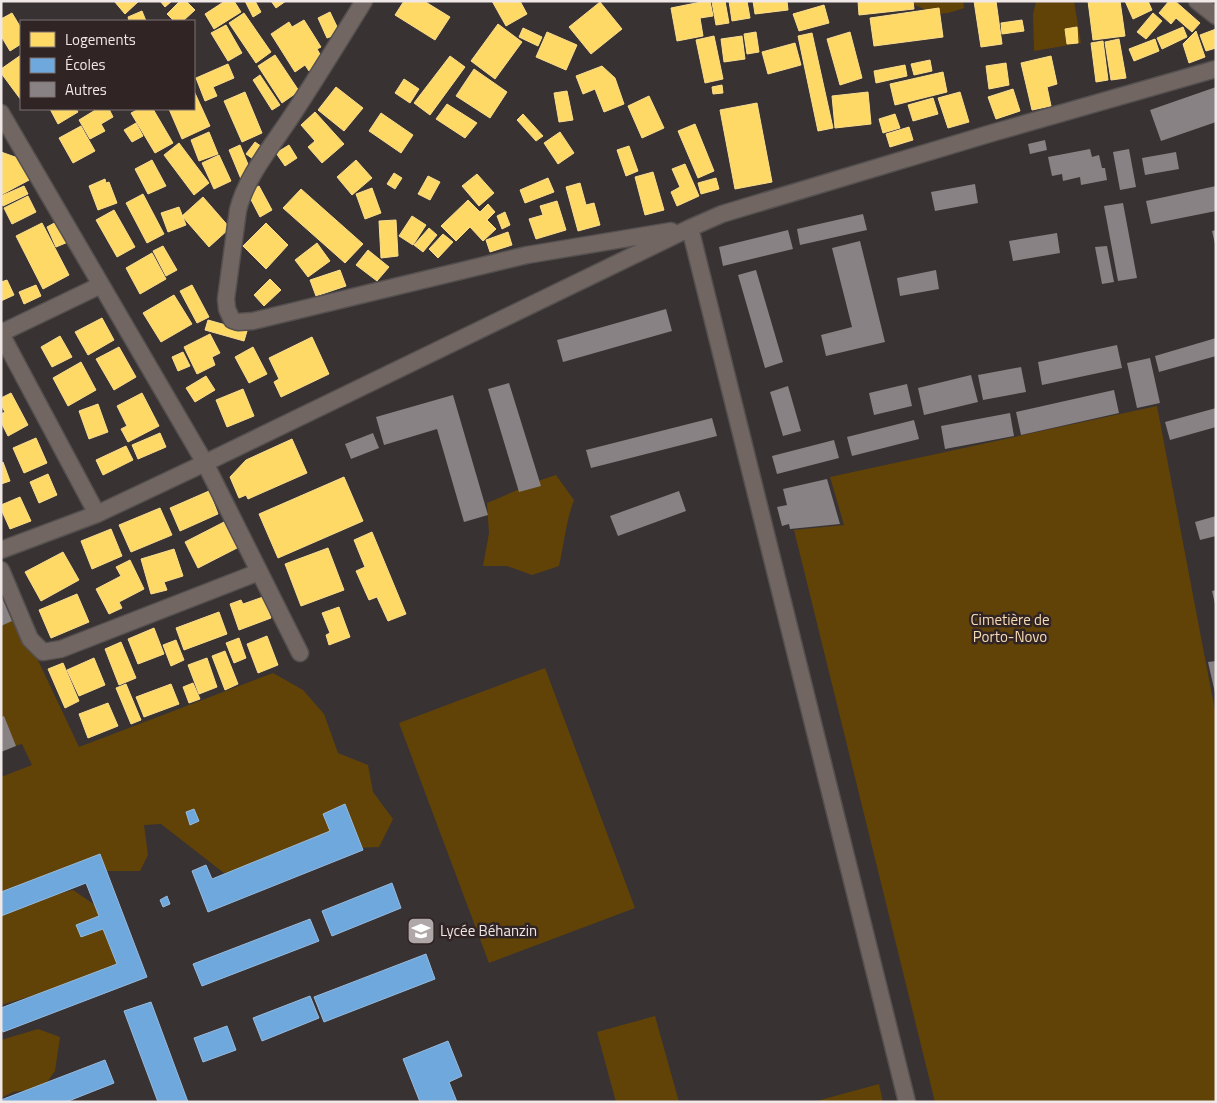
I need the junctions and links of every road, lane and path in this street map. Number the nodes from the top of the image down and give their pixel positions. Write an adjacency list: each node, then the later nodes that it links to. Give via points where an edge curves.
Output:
1 (364, 1): 7 (street, via 241,197 226,299 232,320 253,322 527,256)
2 (1197, 1): 3 (street)
3 (1216, 16)
4 (1216, 69): 7 (street, via 873,168 722,214)
5 (1, 113): 6 (street)
6 (6, 131): 8 (street)
7 (690, 228): 10 (street); 16 (street)
8 (101, 285): 9 (street); 10 (street)
9 (1, 333): 11 (street)
10 (205, 463): 11 (street); 14 (street)
11 (97, 514): 12 (street)
12 (1, 550)
13 (1, 570): 14 (street, via 30,639 43,652 61,649)
14 (259, 572): 15 (street)
15 (300, 653)
16 (907, 1102)

